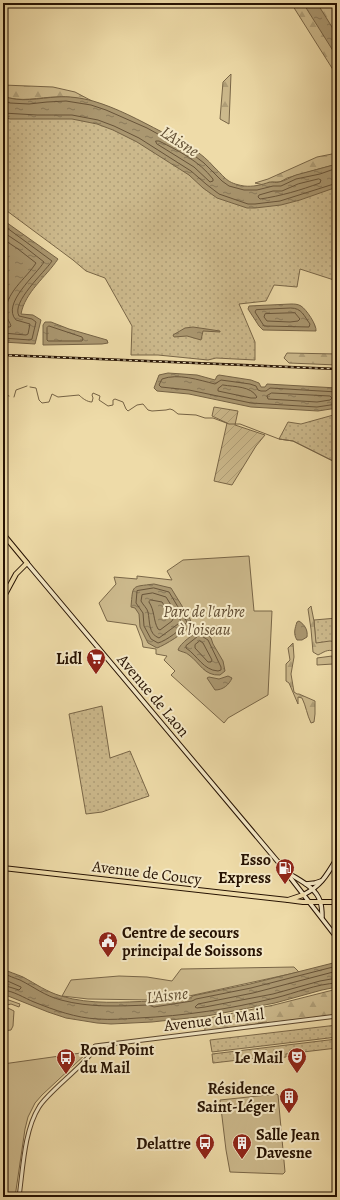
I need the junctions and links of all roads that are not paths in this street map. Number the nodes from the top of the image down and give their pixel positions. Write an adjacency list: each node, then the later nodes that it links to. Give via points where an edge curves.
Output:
1 (3, 534): 2 (main road, Avenue de Laon)
2 (27, 562): 3 (main road, via 16,574); 6 (main road, Avenue de Laon)
3 (3, 598)
4 (337, 858): 7 (main road)
5 (3, 868): 13 (main road, Avenue de Coucy)
6 (287, 872): 8 (main road); 9 (main road)
7 (322, 881): 8 (main road); 10 (main road)
8 (304, 884): 10 (main road)
9 (298, 888): 11 (main road); 12 (main road)
10 (313, 890): 11 (main road); 15 (main road)
11 (303, 895): 12 (main road); 14 (main road)
12 (296, 897): 13 (main road)
13 (288, 900): 14 (main road, Avenue de Coucy)
14 (309, 902): 15 (main road, Avenue de Coucy); 17 (main road)
15 (321, 902): 16 (main road, Avenue de Coucy); 17 (main road)
16 (337, 902)
17 (323, 918): 18 (main road)
18 (337, 938)
19 (337, 1016): 20 (street, Avenue du Mail, via 95,1046 85,1060 44,1098 32,1118)
20 (19, 1197)

